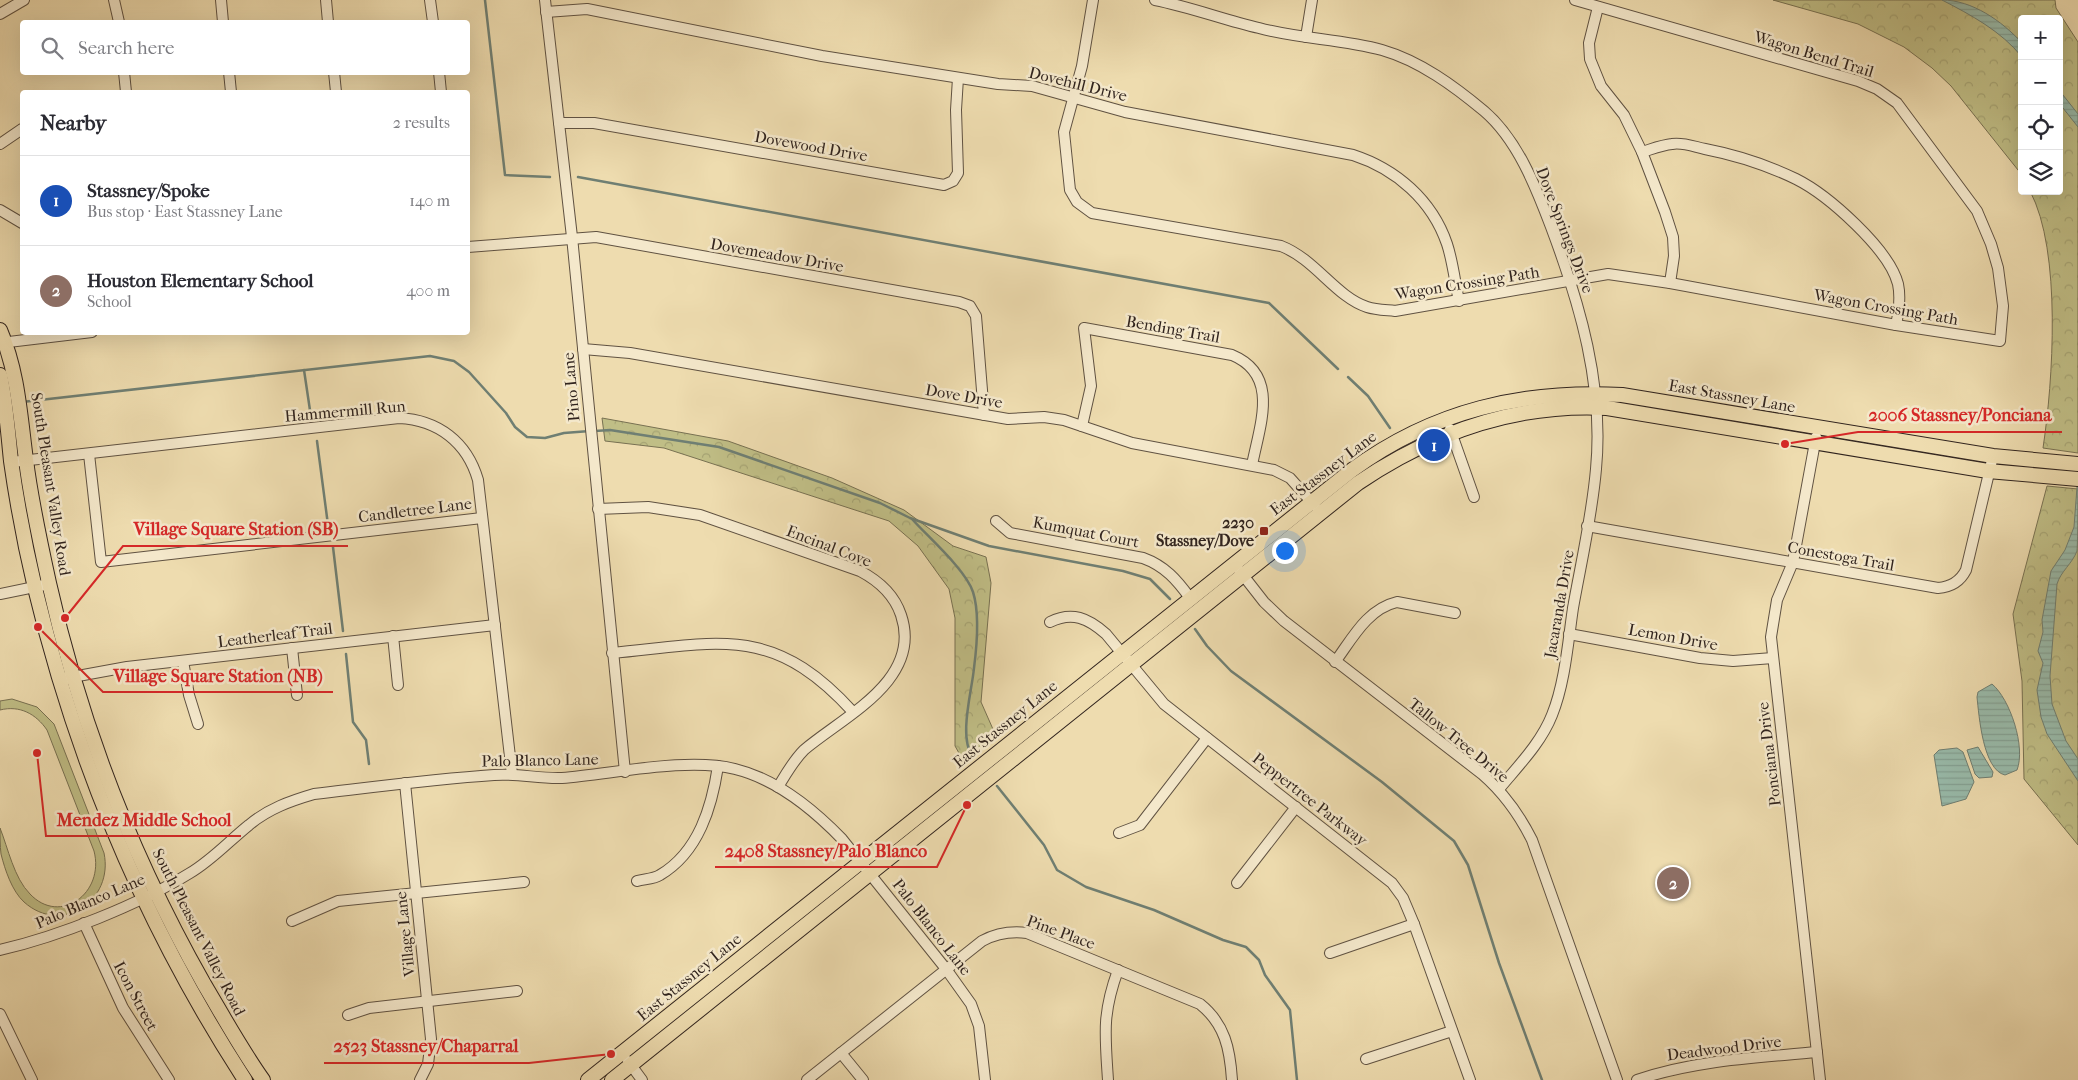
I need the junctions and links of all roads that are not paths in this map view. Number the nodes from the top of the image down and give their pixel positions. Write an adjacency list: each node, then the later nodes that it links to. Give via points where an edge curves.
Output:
1 (24, 0): 13 (street)
2 (114, 0): 14 (street)
3 (221, 0): 15 (street)
4 (326, 0): 16 (street)
5 (430, 0): 17 (street)
6 (545, 0): 12 (street, Pino Lane)
7 (1093, 0): 28 (street, Wagon Crossing Path, via 1082,66)
8 (1155, 0): 18 (street, Dove Springs Drive, via 1261,29)
9 (1312, 0): 18 (street)
10 (1575, 0): 11 (street, Wagon Bend Trail)
11 (1598, 7): 32 (street, via 1589,43 1592,67 1601,86 1624,116); 43 (street, Wagon Bend Trail, via 1858,81 1897,103 1977,211 1998,268 2003,306)
12 (546, 12): 23 (street, Dovehill Drive, via 587,10 822,56); 29 (street, Pino Lane)
13 (0, 14)
14 (119, 20)
15 (224, 20)
16 (328, 20)
17 (433, 20)
18 (1306, 37): 37 (street, Dove Springs Drive, via 1381,50 1400,57 1440,78 1487,114 1523,162)
19 (124, 75): 24 (street)
20 (229, 75): 25 (street)
21 (334, 75): 26 (street)
22 (438, 75): 27 (street)
23 (958, 78): 28 (street, Dovehill Drive, via 1032,86); 29 (street, Dovewood Drive, via 958,173 953,181 944,185 594,123)
24 (126, 90)
25 (231, 90)
26 (336, 90)
27 (441, 90)
28 (1072, 97): 39 (street, Dovehill Drive, via 1125,112 1353,155 1376,163 1409,187 1436,222 1447,244); 39 (street, Wagon Crossing Path, via 1064,132 1070,190 1077,202 1092,213 1281,246 1303,257 1366,307 1395,311)
29 (559, 124): 35 (street, Pino Lane)
30 (20, 130): 31 (street)
31 (0, 144)
32 (1642, 152): 38 (street, via 1673,237); 40 (street, via 1680,143 1769,167 1804,184 1865,234 1889,263 1898,284 1900,305)
33 (0, 210): 34 (street)
34 (20, 222)
35 (572, 237): 36 (street, Dovemeadow Drive); 44 (street, Pino Lane); 47 (street, Dovemeadow Drive, via 596,237 970,306 976,316)
36 (470, 247)
37 (1571, 281): 38 (street, Wagon Crossing Path, via 1608,274); 39 (street, Wagon Crossing Path); 46 (street, Dove Springs Drive, via 1586,337)
38 (1670, 283): 40 (street, Wagon Crossing Path)
39 (1459, 301)
40 (1896, 325): 43 (street, Wagon Crossing Path)
41 (47, 335): 42 (street)
42 (2, 338): 55 (main road, South Pleasant Valley Road, via 18,393)
43 (2000, 341)
44 (583, 349): 47 (street, Dove Drive, via 630,353); 63 (street, Pino Lane)
45 (0, 375): 56 (main road, South Pleasant Valley Road)
46 (1596, 400): 48 (main road, East Stassney Lane, via 1572,394 1517,399); 50 (main road, East Stassney Lane, via 1649,398); 51 (main road, East Stassney Lane, via 1515,414); 52 (main road, East Stassney Lane, via 1647,413); 67 (street, Jacaranda Drive, via 1596,470)
47 (984, 414): 49 (street, Dove Drive, via 1008,419 1044,417)
48 (1446, 418): 51 (street); 62 (main road, East Stassney Lane, via 1387,445)
49 (1082, 426): 58 (street, Dove Drive, via 1132,443); 58 (street, Bending Trail, via 1091,386 1084,328 1232,355 1244,360 1263,385)
50 (1817, 428): 52 (street, Ponciana Drive); 54 (main road, East Stassney Lane)
51 (1451, 432): 61 (street); 64 (main road, East Stassney Lane, via 1382,466)
52 (1815, 443): 59 (main road, East Stassney Lane); 68 (street, Ponciana Drive)
53 (89, 454): 55 (street, Hammermill Run); 65 (street, Hammermill Run, via 399,418 418,420 442,430 465,451 478,480); 65 (street, Candletree Lane, via 101,562)
54 (1993, 456): 57 (main road, East Stassney Lane); 59 (street, Conestoga Trail)
55 (26, 461): 56 (street, Hammermill Run); 71 (main road, South Pleasant Valley Road)
56 (12, 462): 72 (main road, South Pleasant Valley Road)
57 (2078, 464)
58 (1252, 465): 62 (street, Dove Drive, via 1290,478)
59 (1988, 471): 60 (main road, East Stassney Lane); 68 (street, Conestoga Trail, via 1966,570 1951,586 1938,588)
60 (2073, 479)
61 (1474, 497)
62 (1311, 502): 64 (street, Dove Drive); 69 (main road, East Stassney Lane)
63 (598, 509): 82 (street, Pino Lane); 91 (street, Encinal Cove, via 648,507 700,515 860,571 876,580 894,600 902,618 902,653 891,678)
64 (1320, 513): 70 (main road, East Stassney Lane)
65 (482, 518): 77 (street, Hammermill Run)
66 (996, 520): 74 (street, Kumquat Court, via 1010,533 1148,560 1171,574)
67 (1587, 526): 68 (street, Conestoga Trail); 78 (street, Jacaranda Drive)
68 (1793, 562): 83 (street, Ponciana Drive, via 1775,610 1771,638)
69 (1234, 564): 70 (street, Tallow Tree Drive); 74 (main road, East Stassney Lane)
70 (1242, 575): 85 (street, Tallow Tree Drive, via 1274,612); 86 (main road, East Stassney Lane)
71 (49, 584): 72 (street); 87 (main road, South Pleasant Valley Road)
72 (34, 587): 73 (street); 88 (main road, South Pleasant Valley Road)
73 (0, 594)
74 (1187, 601): 81 (main road, East Stassney Lane)
75 (1455, 613): 85 (street, via 1396,602 1387,604 1373,613)
76 (1050, 622): 81 (street, Peppertree Parkway, via 1061,616 1082,618 1106,634)
77 (495, 625): 79 (street, Leatherleaf Trail); 96 (street, Hammermill Run)
78 (1569, 634): 83 (street, Lemon Drive, via 1733,662); 99 (street, Jacaranda Drive, via 1552,714 1539,740)
79 (393, 636): 80 (street, Leatherleaf Trail); 89 (street)
80 (292, 648): 84 (street, Leatherleaf Trail); 90 (street)
81 (1122, 653): 86 (street, Peppertree Parkway); 102 (main road, East Stassney Lane)
82 (612, 654): 91 (street, via 708,644 750,645 784,656 804,667 822,680); 95 (street, Pino Lane)
83 (1773, 658): 122 (street, Ponciana Drive)
84 (183, 661): 87 (street, Leatherleaf Trail); 92 (street)
85 (1335, 662): 99 (street, Tallow Tree Drive)
86 (1130, 665): 93 (street, Peppertree Parkway, via 1164,704); 103 (main road, East Stassney Lane)
87 (74, 676): 88 (street, Leatherleaf Trail); 107 (main road, South Pleasant Valley Road, via 103,767)
88 (59, 680): 109 (main road, South Pleasant Valley Road, via 96,789)
89 (398, 685)
90 (297, 695)
91 (853, 712): 98 (street, Encinal Cove, via 797,757)
92 (198, 724)
93 (1207, 738): 100 (street, Peppertree Parkway); 101 (street, via 1140,825)
94 (718, 766): 95 (street, Palo Blanco Lane, via 684,765); 98 (street, Palo Blanco Lane, via 750,773); 104 (street, via 714,798 707,817 688,848 659,876)
95 (625, 772): 96 (street, Palo Blanco Lane, via 548,778)
96 (512, 774): 97 (street, Palo Blanco Lane)
97 (405, 783): 107 (street, Palo Blanco Lane, via 314,794 293,800 249,825 203,865); 108 (street, Village Lane)
98 (778, 787): 102 (street, Palo Blanco Lane, via 825,821)
99 (1499, 789): 141 (street, Tallow Tree Drive, via 1532,840)
100 (1296, 807): 106 (street); 112 (street, Peppertree Parkway, via 1385,876 1403,898)
101 (1119, 833)
102 (861, 862): 103 (street, Palo Blanco Lane); 123 (main road, East Stassney Lane)
103 (870, 873): 115 (street, Palo Blanco Lane); 126 (main road, East Stassney Lane)
104 (637, 881)
105 (524, 882): 108 (street)
106 (1237, 883)
107 (155, 891): 109 (street, Palo Blanco Lane); 130 (main road, South Pleasant Valley Road, via 227,1024)
108 (416, 894): 110 (street, via 332,902); 118 (street, Village Lane)
109 (141, 898): 111 (street, Palo Blanco Lane); 129 (main road, South Pleasant Valley Road, via 184,979)
110 (292, 921)
111 (84, 923): 113 (street, Palo Blanco Lane); 128 (street, Icon Street, via 123,1008)
112 (1414, 924): 114 (street); 121 (street, Peppertree Parkway)
113 (0, 950)
114 (1330, 953)
115 (946, 969): 116 (street, Pine Place, via 982,941 998,934 1015,932 1027,933); 124 (street, Pine Place); 137 (street, Palo Blanco Lane, via 964,992 976,1015 982,1037)
116 (1118, 970): 138 (street, via 1104,1026); 139 (street, Pine Place, via 1191,998 1206,1008 1226,1036)
117 (517, 991): 118 (street)
118 (426, 1001): 120 (street, via 368,1008); 131 (street, Village Lane, via 431,1048)
119 (0, 1014): 127 (street)
120 (348, 1015)
121 (1452, 1031): 125 (street); 140 (street, Peppertree Parkway)
122 (1817, 1052): 142 (street, Deadwood Drive, via 1695,1065); 143 (street, Ponciana Drive)
123 (622, 1053): 126 (street); 132 (main road, East Stassney Lane)
124 (841, 1053): 135 (street, Pine Place); 136 (street)
125 (1366, 1059)
126 (631, 1065): 133 (main road, East Stassney Lane); 134 (street)
127 (32, 1080)
128 (169, 1080)
129 (245, 1080)
130 (263, 1080)
131 (420, 1080)
132 (588, 1080)
133 (612, 1080)
134 (642, 1080)
135 (807, 1080)
136 (862, 1080)
137 (986, 1080)
138 (1108, 1080)
139 (1232, 1080)
140 (1470, 1080)
141 (1618, 1080)
142 (1637, 1080)
143 (1820, 1080)

